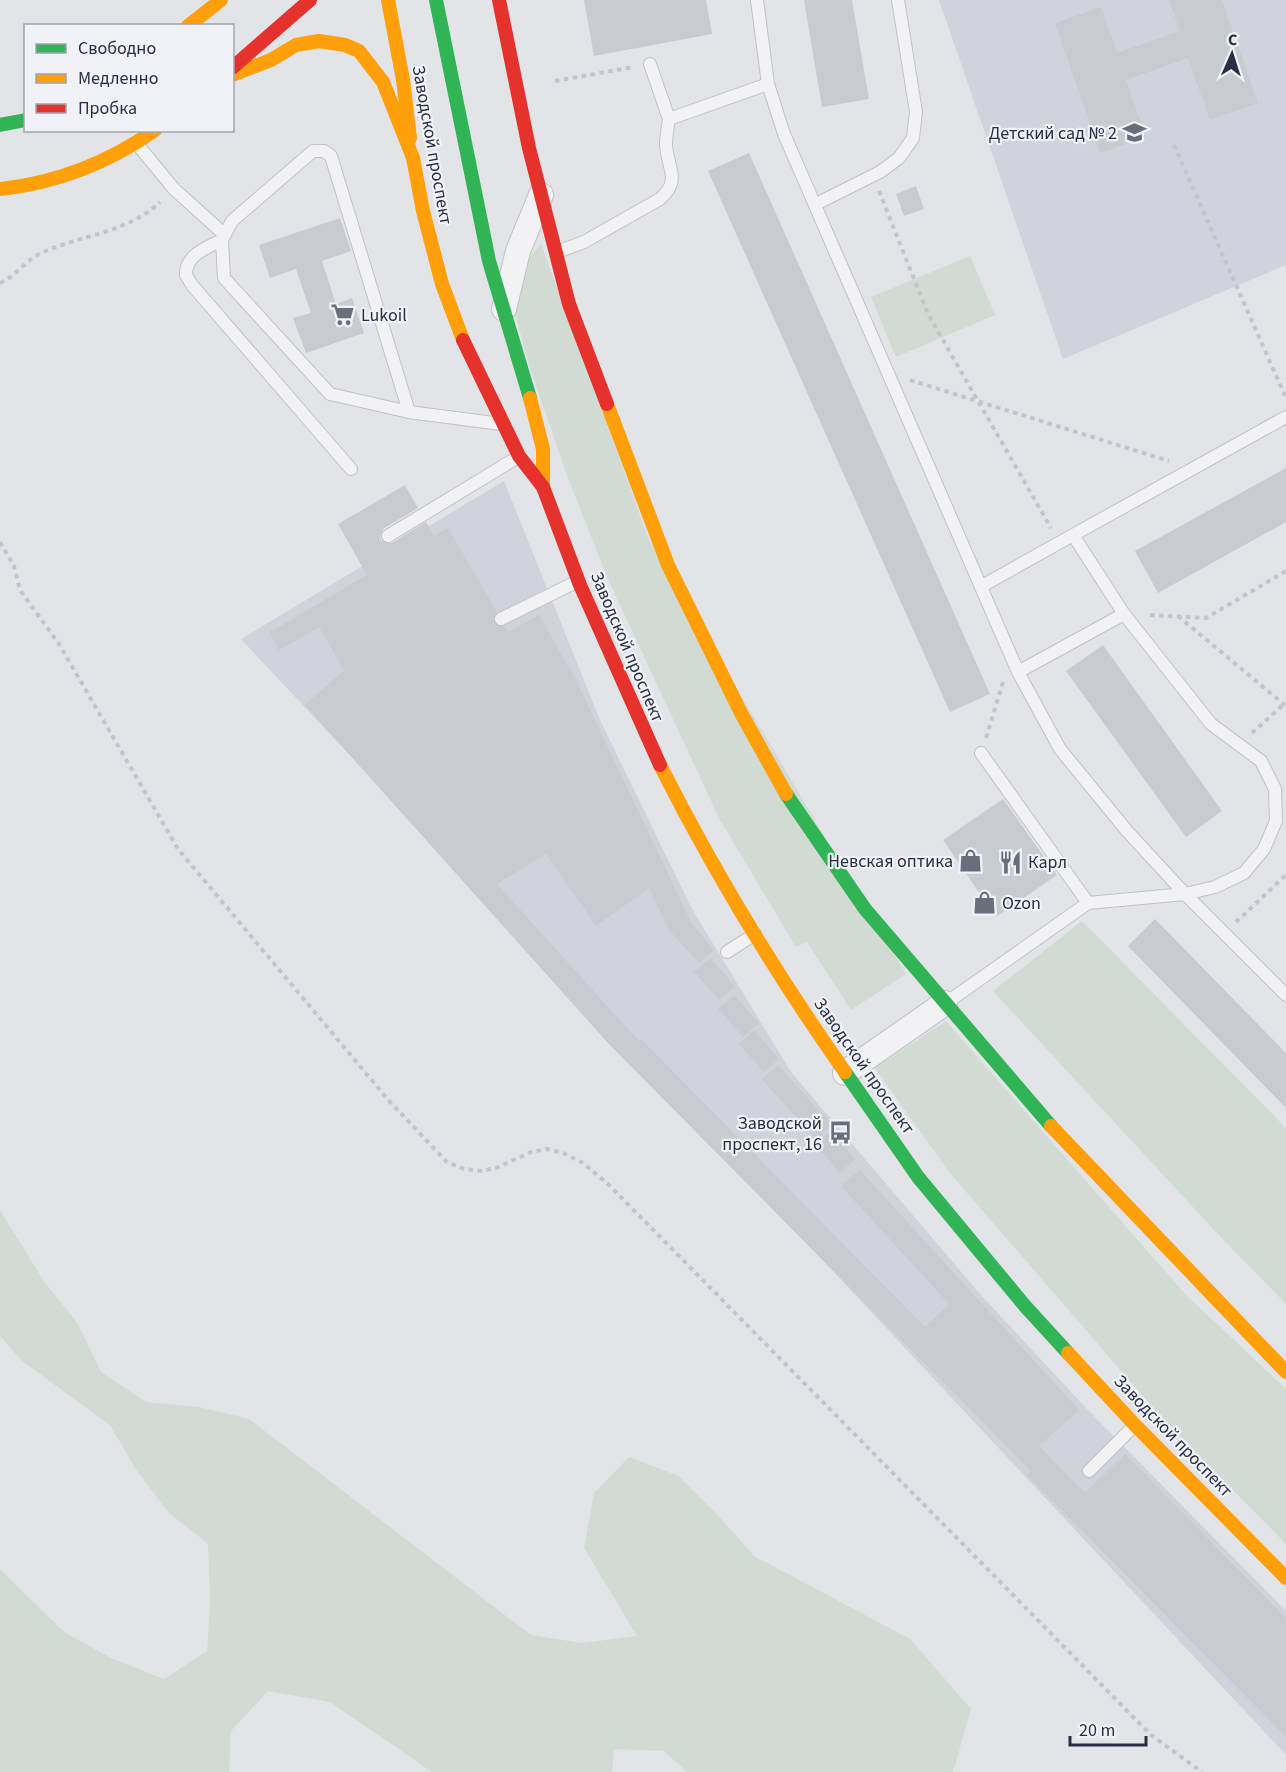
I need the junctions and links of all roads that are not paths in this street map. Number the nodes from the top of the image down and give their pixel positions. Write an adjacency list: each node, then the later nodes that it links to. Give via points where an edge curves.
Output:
1 (221, 0): 8 (main road)
2 (310, 0): 10 (main road)
3 (388, 0): 18 (main road, Заводской проспект, via 404,80)
4 (436, 0): 24 (main road, Заводской проспект, via 489,261)
5 (499, 0): 20 (main road)
6 (757, 0): 12 (lane)
7 (898, 0): 21 (lane, via 916,112 913,138 899,158 873,176)
8 (191, 24)
9 (650, 64): 13 (lane)
10 (234, 66)
11 (234, 74): 18 (main road, via 296,45 319,41 359,51 383,82)
12 (768, 84): 13 (lane); 21 (lane, via 784,134)
13 (669, 119): 23 (lane, via 666,143 673,177 670,190 584,242)
14 (24, 120): 15 (main road)
15 (0, 125)
16 (152, 132): 17 (main road)
17 (137, 144): 19 (main road, via 56,179); 22 (lane, via 174,189)
18 (413, 158): 27 (main road, Заводской проспект, via 442,284 462,338)
19 (0, 189)
20 (540, 195): 23 (main road); 24 (street, via 518,251)
21 (816, 204): 35 (lane)
22 (224, 237): 25 (lane, via 224,278 330,394); 25 (lane, via 232,221 308,155 319,149 331,156); 30 (lane, via 190,260 186,275)
23 (556, 253): 45 (main road, via 569,304 668,565 741,713 823,851 865,909)
24 (504, 311): 27 (main road, Заводской проспект)
25 (409, 412): 27 (lane)
26 (1286, 417): 32 (lane)
27 (520, 421): 28 (main road, Заводской проспект); 29 (main road, Заводской проспект)
28 (543, 449): 29 (lane); 31 (main road, Заводской проспект)
29 (519, 456): 31 (main road, Заводской проспект); 33 (lane)
30 (351, 469)
31 (543, 487): 34 (main road, Заводской проспект)
32 (1073, 535): 35 (lane); 36 (lane)
33 (388, 536)
34 (578, 581): 37 (lane); 42 (main road, Заводской проспект, via 665,779)
35 (982, 586): 38 (lane)
36 (1124, 614): 38 (lane); 40 (lane, via 1211,724 1262,761 1275,789 1276,821 1264,849 1244,873 1215,887)
37 (501, 619)
38 (1018, 672): 40 (lane, via 1060,749)
39 (981, 753): 41 (lane)
40 (1185, 894): 41 (lane); 44 (lane)
41 (1088, 903): 45 (lane)
42 (756, 934): 43 (lane); 46 (main road, Заводской проспект)
43 (727, 952)
44 (1286, 995)
45 (945, 1003): 46 (street); 47 (main road, via 1026,1100)
46 (845, 1073): 48 (main road, Заводской проспект, via 918,1177 1025,1306)
47 (1286, 1372)
48 (1135, 1425): 49 (lane); 50 (main road, Заводской проспект)
49 (1089, 1472)
50 (1286, 1578)

